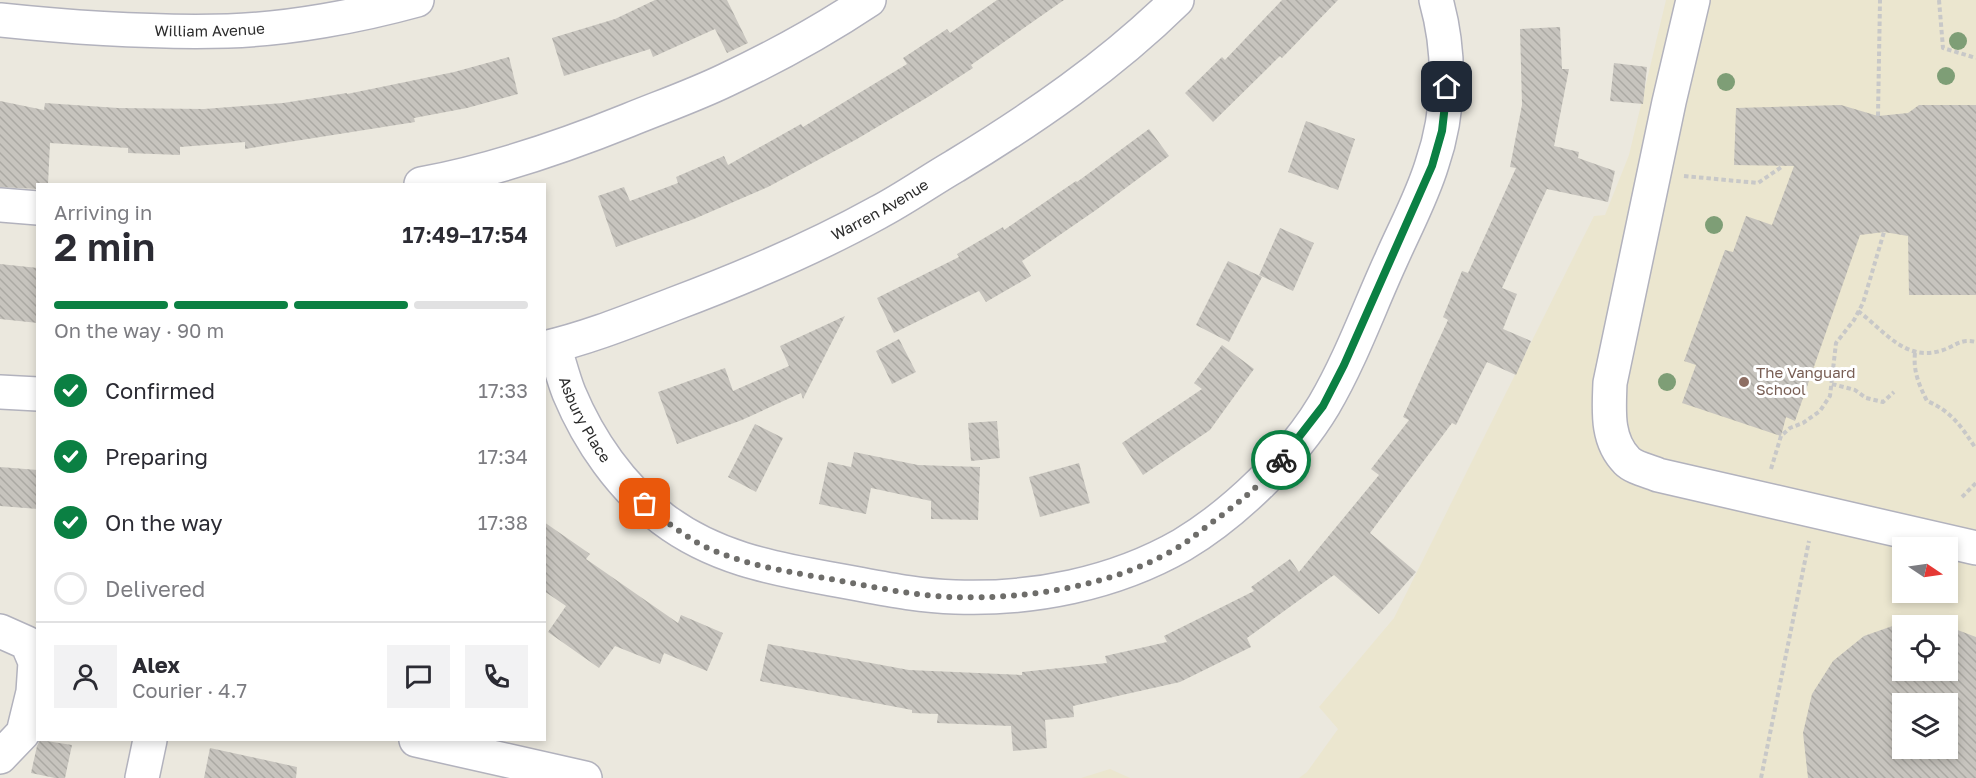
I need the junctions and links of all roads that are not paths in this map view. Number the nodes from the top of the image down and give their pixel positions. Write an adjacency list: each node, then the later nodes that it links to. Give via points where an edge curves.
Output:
1 (417, 0): 6 (street, William Avenue, via 307,23 231,31 86,28)
2 (869, 0): 7 (street, via 726,80 674,102 512,162)
3 (1177, 0): 10 (street, Warren Avenue, via 1120,52 1055,101 879,213 738,280)
4 (1436, 0): 10 (street, Asbury Place, via 1447,87 1432,166 1323,406 1265,480 1183,544 1138,567 1090,583 1047,591 952,597 790,572 733,557 697,542 629,489 584,425)
5 (1693, 0): 13 (street, via 1610,383 1608,420 1616,446 1628,462 1658,475)
6 (0, 20)
7 (425, 183)
8 (0, 205): 9 (street)
9 (36, 208)
10 (549, 347)
11 (0, 392): 12 (street)
12 (36, 394)
13 (1976, 548)
14 (0, 631): 17 (street, via 27,643 35,662 33,692 23,733)
15 (150, 741): 18 (street)
16 (420, 741): 19 (street)
17 (0, 757)
18 (142, 778)
19 (585, 778)

